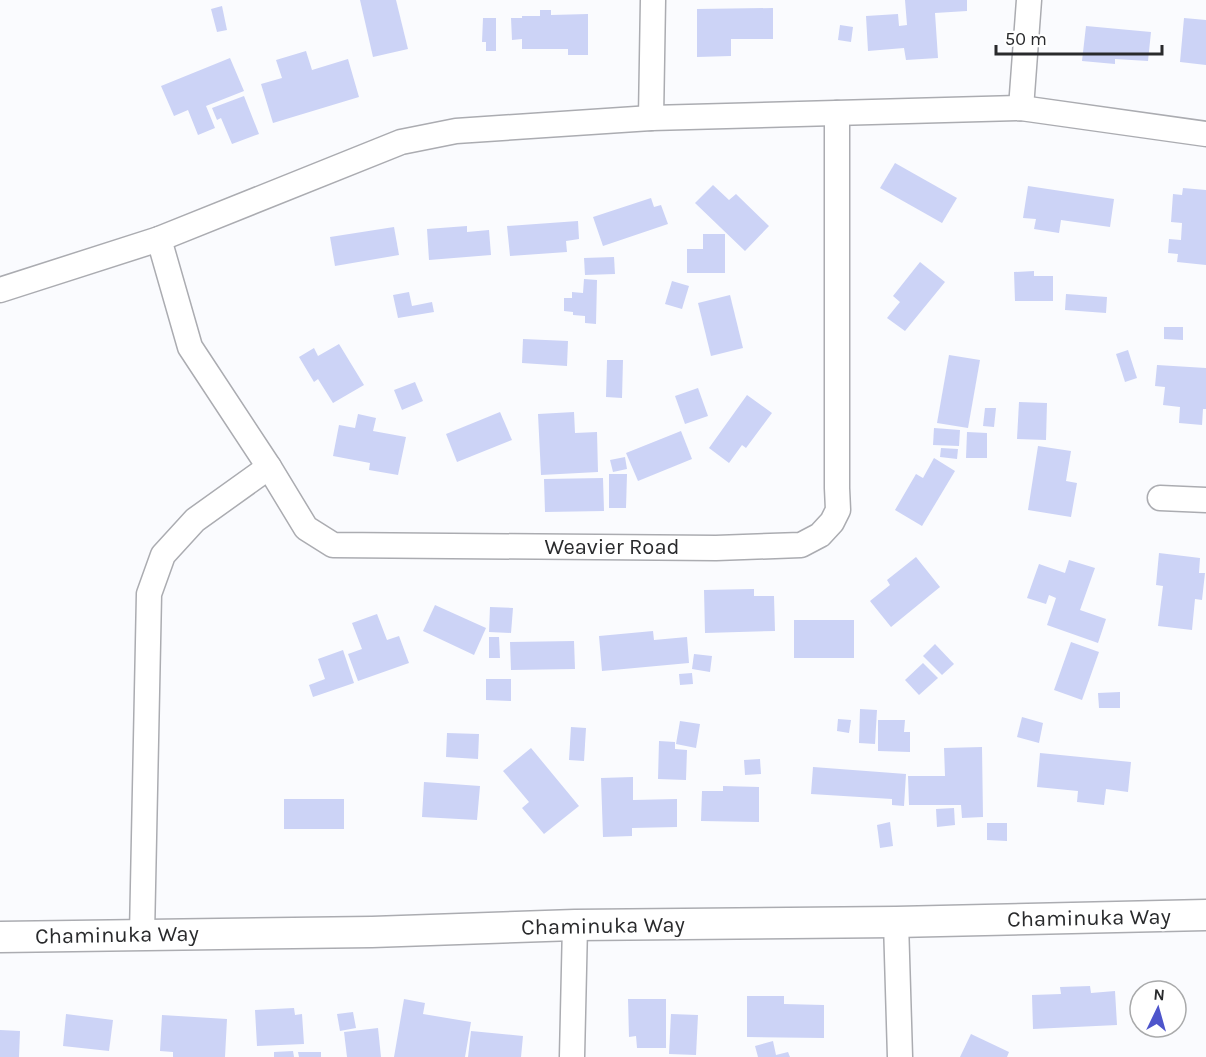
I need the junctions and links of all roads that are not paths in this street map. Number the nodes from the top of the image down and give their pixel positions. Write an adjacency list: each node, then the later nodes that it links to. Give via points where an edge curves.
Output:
1 (653, 0): 5 (street)
2 (1029, 0): 3 (street)
3 (1021, 108): 4 (street); 6 (street)
4 (837, 113): 5 (street); 9 (street, Weavier Road, via 838,510 819,535 801,544 716,548 333,545 306,528)
5 (651, 117): 7 (street, via 456,131 401,142)
6 (1206, 134)
7 (159, 239): 8 (street); 9 (street, Weavier Road, via 190,346)
8 (0, 290)
9 (269, 467): 15 (street, via 195,520 163,555 149,594)
10 (1160, 498): 11 (street)
11 (1206, 500)
12 (1206, 915): 13 (street, Chaminuka Way)
13 (896, 922): 14 (street, Chaminuka Way); 18 (street)
14 (575, 925): 15 (street, Chaminuka Way); 17 (street)
15 (142, 935): 16 (street, Chaminuka Way)
16 (0, 937)
17 (572, 1057)
18 (900, 1057)

